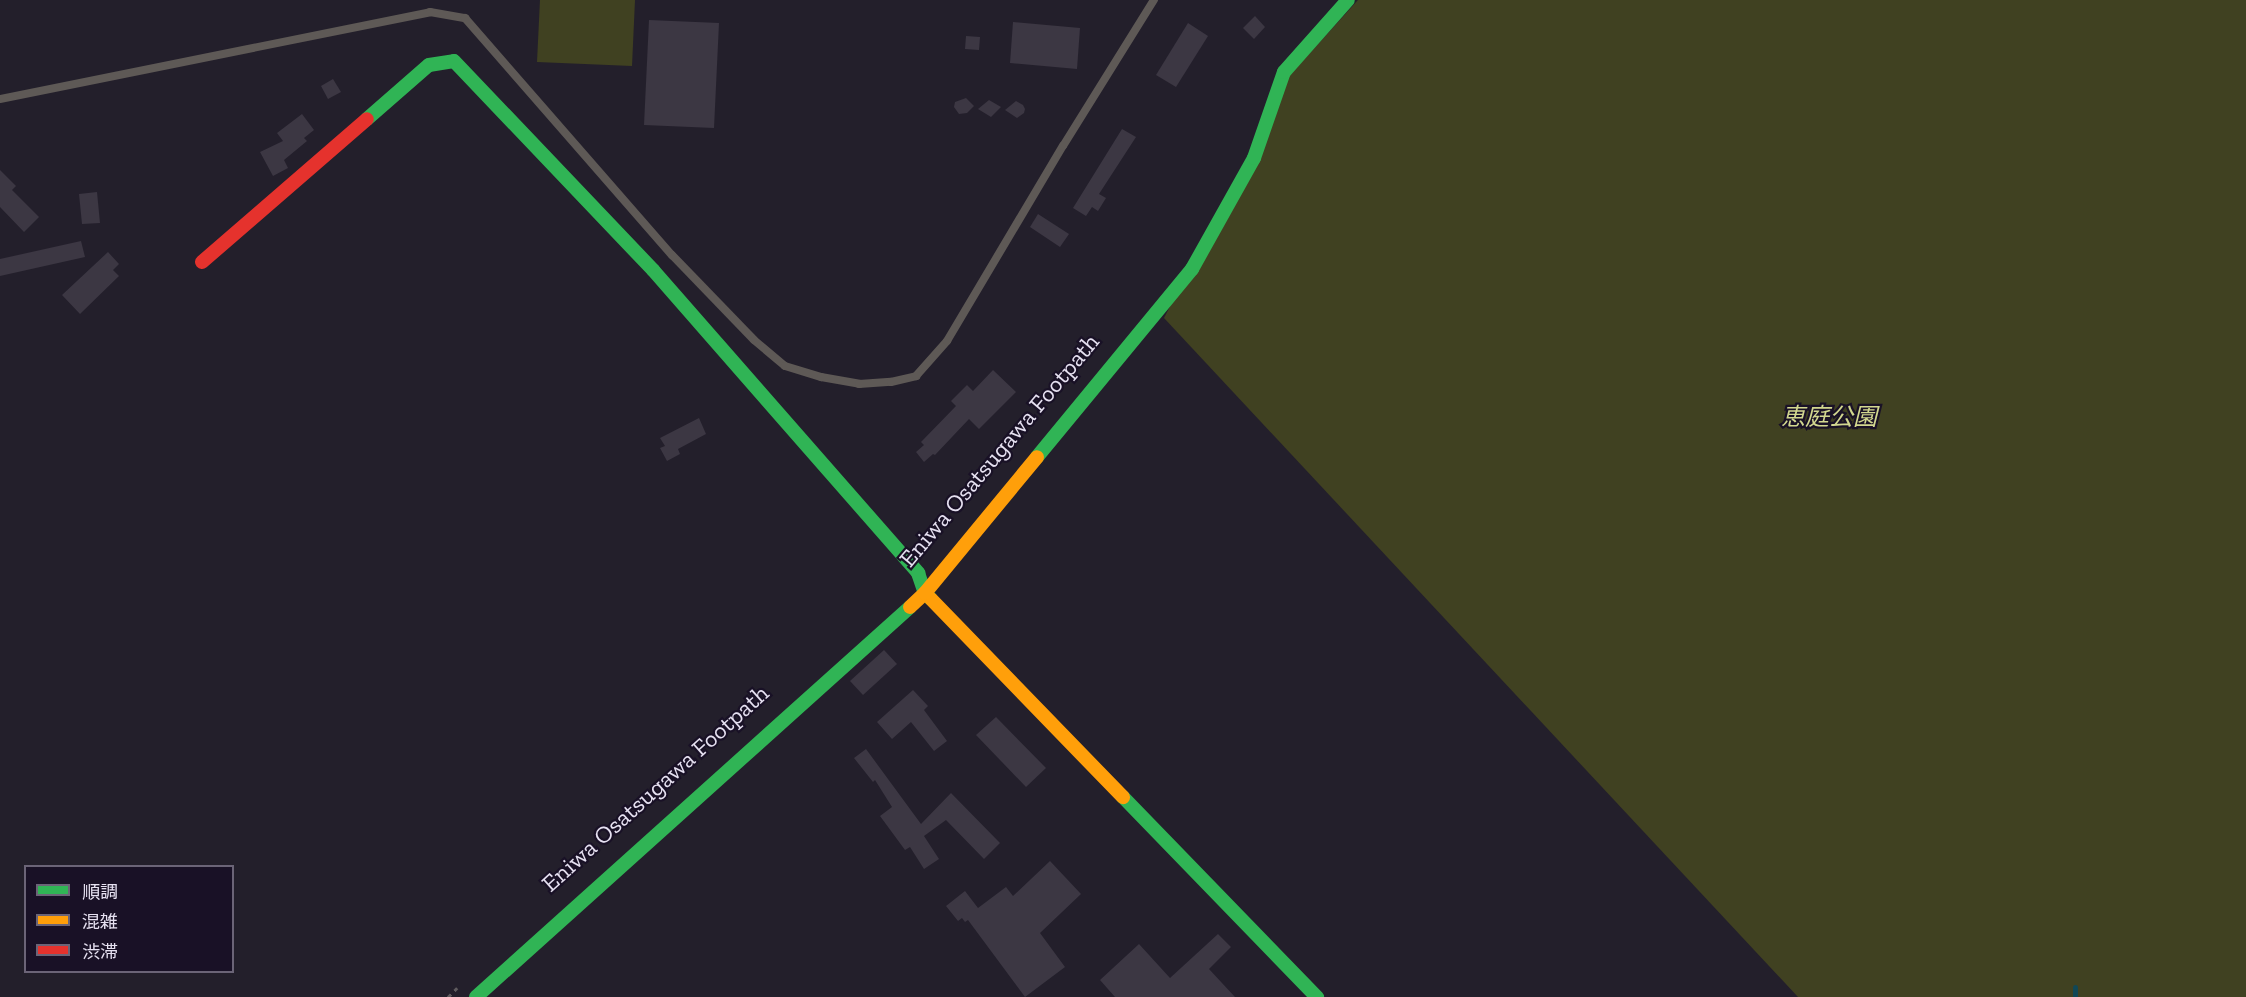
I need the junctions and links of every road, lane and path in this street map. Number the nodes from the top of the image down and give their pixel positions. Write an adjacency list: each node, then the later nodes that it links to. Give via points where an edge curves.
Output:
1 (1154, 0): 3 (lane, via 947,341 916,376 891,382 859,384 785,366 754,340 672,255 465,18 430,12)
2 (1347, 0): 5 (street, via 1284,72 1254,158 1192,269)
3 (0, 99)
4 (202, 262): 5 (street, via 429,65 454,61 653,270 918,573)
5 (925, 593): 8 (street); 9 (street)
6 (465, 981): 7 (path)
7 (448, 997)
8 (476, 997)
9 (1317, 997)

